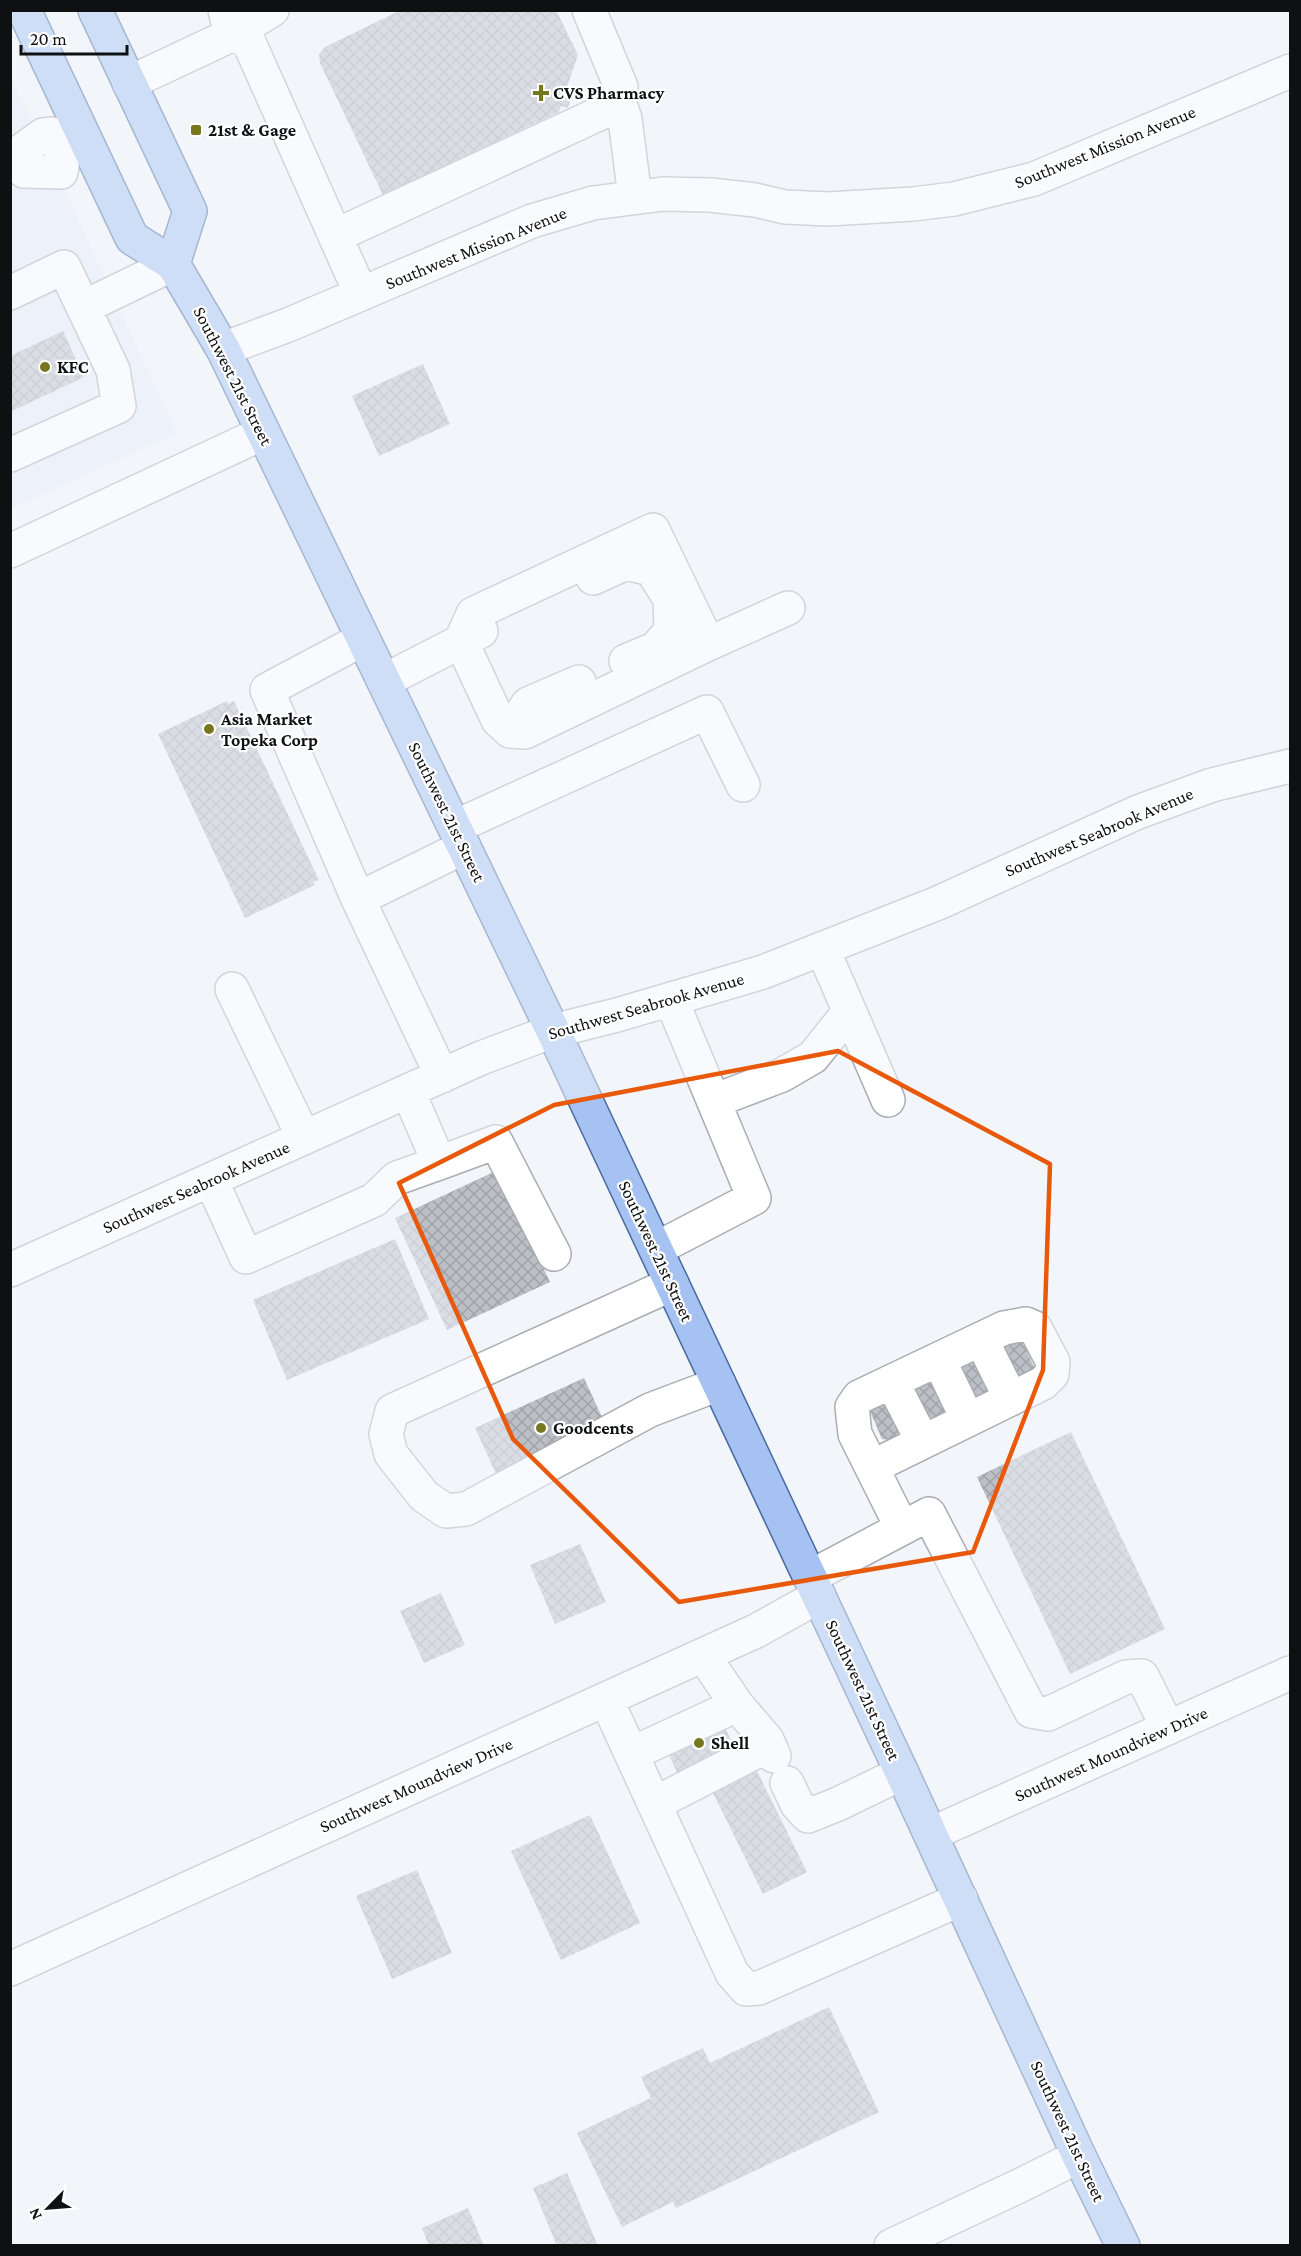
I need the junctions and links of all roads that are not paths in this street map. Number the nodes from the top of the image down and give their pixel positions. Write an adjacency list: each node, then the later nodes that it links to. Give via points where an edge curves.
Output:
1 (24, 10): 9 (main road, Southwest 21st Street)
2 (95, 10): 7 (main road)
3 (272, 10): 5 (street)
4 (589, 10): 8 (street, via 621,87)
5 (228, 23): 7 (street); 12 (street, via 247,38)
6 (1290, 71): 11 (street, Southwest Mission Avenue, via 1034,179 954,198 828,208 785,207 710,195)
7 (129, 83): 13 (main road, via 190,211)
8 (620, 104): 11 (street); 12 (street)
9 (69, 153): 10 (street, via 54,134 43,135); 13 (main road, Southwest 21st Street, via 132,238)
10 (10, 159)
11 (635, 198): 15 (street, Southwest Mission Avenue, via 593,203 532,221)
12 (335, 236): 15 (street)
13 (173, 264): 16 (street); 17 (main road, Southwest 21st Street)
14 (10, 293): 16 (street, via 64,267)
15 (361, 294): 17 (street, Southwest Mission Avenue)
16 (84, 307): 19 (street, via 113,370 119,406)
17 (223, 349): 18 (main road, Southwest 21st Street)
18 (263, 433): 20 (street); 22 (main road, Southwest 21st Street)
19 (10, 455)
20 (10, 551)
21 (788, 608): 24 (street)
22 (363, 639): 25 (main road, Southwest 21st Street); 30 (street, via 267,690)
23 (461, 641): 24 (street, via 472,614 653,530); 25 (street); 26 (street, via 498,720); 26 (street, via 626,563 651,569 669,599 671,631 655,649 528,704)
24 (708, 644): 26 (street, via 525,732)
25 (384, 681): 29 (main road, Southwest 21st Street)
26 (510, 731)
27 (1290, 766): 31 (street, Southwest Seabrook Avenue, via 1212,785 1138,812 938,903)
28 (743, 785): 29 (street, via 707,711)
29 (459, 837): 30 (street); 35 (main road, Southwest 21st Street)
30 (358, 899): 36 (street)
31 (823, 950): 33 (street, Southwest Seabrook Avenue); 34 (street)
32 (232, 989): 40 (street)
33 (671, 999): 35 (street, Southwest Seabrook Avenue); 39 (street)
34 (849, 1012): 38 (street); 39 (street, via 813,1057 782,1075)
35 (553, 1031): 36 (street, Southwest Seabrook Avenue); 43 (main road, Southwest 21st Street)
36 (442, 1076): 37 (street, Southwest Seabrook Avenue)
37 (408, 1091): 40 (street, Southwest Seabrook Avenue); 41 (street)
38 (888, 1100)
39 (714, 1101): 43 (street, via 754,1198)
40 (304, 1138): 42 (street, Southwest Seabrook Avenue)
41 (439, 1163): 42 (street, via 397,1178 374,1200 246,1257); 44 (street, via 496,1142)
42 (211, 1180): 45 (street, Southwest Seabrook Avenue)
43 (656, 1249): 46 (main road, Southwest 21st Street)
44 (554, 1254)
45 (10, 1270)
46 (672, 1284): 50 (main road, Southwest 21st Street); 50 (street, via 392,1412 386,1434 391,1454 424,1496 446,1511 466,1509 650,1410)
47 (981, 1339): 48 (street); 51 (street); 51 (street, via 1026,1324 1035,1328 1053,1362 1052,1374 1043,1383)
48 (939, 1360): 49 (street); 52 (street)
49 (892, 1382): 53 (street); 54 (street, via 859,1397 852,1407 855,1434)
50 (719, 1384): 56 (main road, Southwest 21st Street)
51 (1011, 1399): 52 (street)
52 (968, 1420): 53 (street)
53 (923, 1442): 54 (street)
54 (872, 1467): 55 (street)
55 (902, 1528): 56 (street, Southwest Moundview Drive); 61 (street, Southwest Moundview Drive, via 929,1514 1031,1711 1048,1714 1126,1677 1142,1676)
56 (815, 1586): 57 (street, Southwest Moundview Drive, via 756,1632); 64 (main road, Southwest 21st Street)
57 (703, 1655): 59 (street, Southwest Moundview Drive); 60 (street)
58 (1290, 1673): 61 (street, Southwest Moundview Drive)
59 (606, 1699): 62 (street); 68 (street, Southwest Moundview Drive)
60 (737, 1705): 62 (street); 63 (street)
61 (1168, 1728): 66 (street, Southwest Moundview Drive)
62 (631, 1754): 65 (street)
63 (777, 1761): 64 (street, via 797,1804 808,1816); 65 (street)
64 (902, 1773): 66 (main road, Southwest 21st Street)
65 (654, 1804): 67 (street, via 732,1973 746,1989 759,1988)
66 (931, 1834): 67 (main road, Southwest 21st Street)
67 (960, 1899): 69 (main road, Southwest 21st Street)
68 (10, 1969)
69 (1079, 2156): 70 (street, via 1019,2186); 72 (main road, Southwest 21st Street)
70 (943, 2235): 71 (street)
71 (891, 2246)
72 (1123, 2246)

